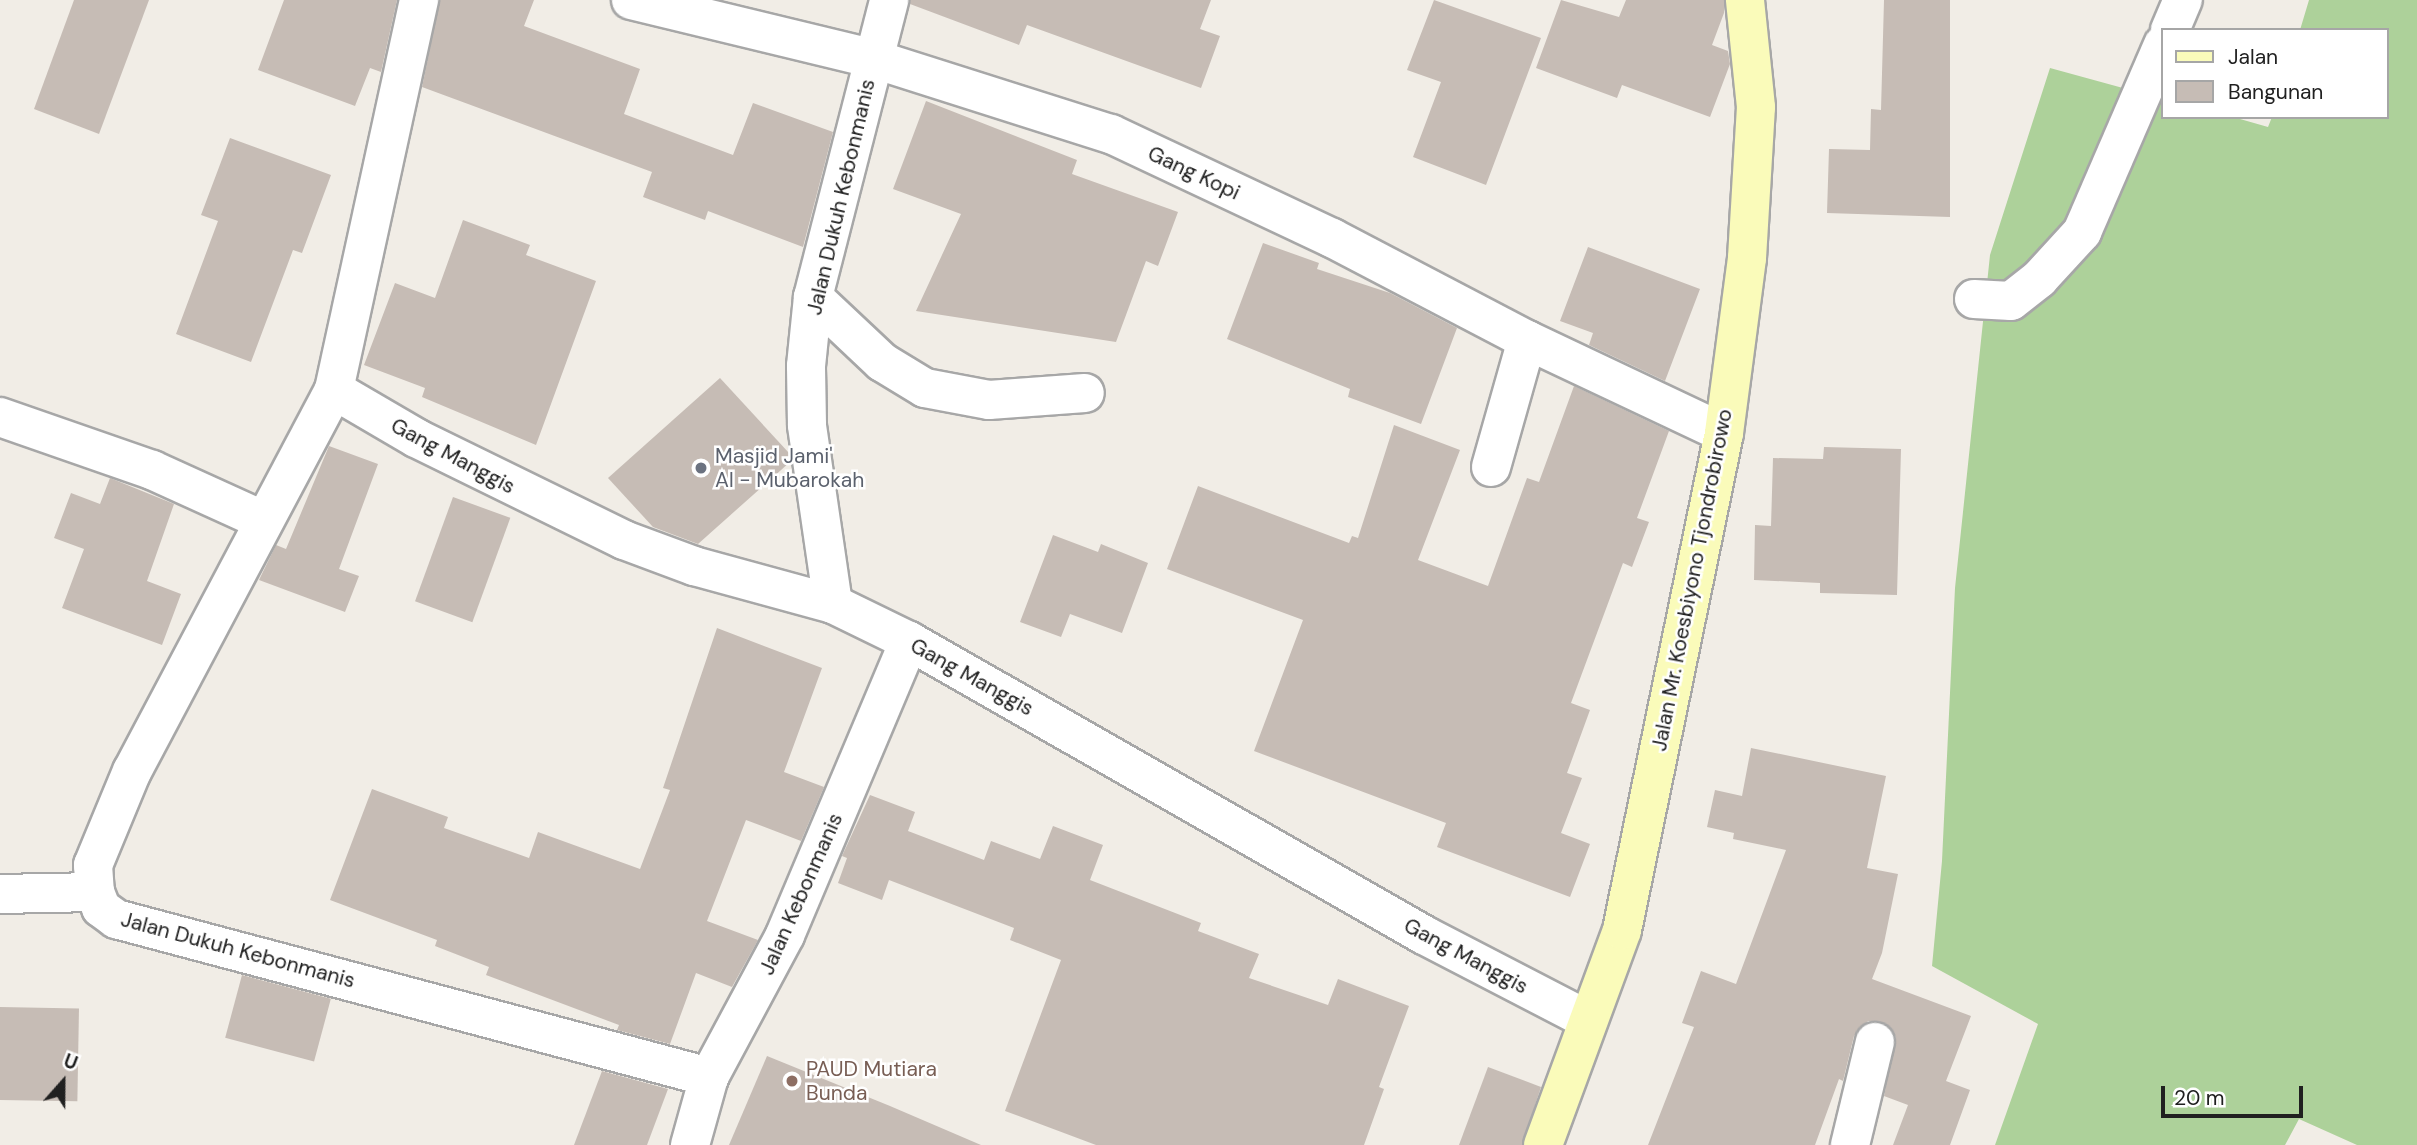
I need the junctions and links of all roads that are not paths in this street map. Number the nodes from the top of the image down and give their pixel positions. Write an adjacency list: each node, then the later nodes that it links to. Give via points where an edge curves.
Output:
1 (419, 0): 12 (street)
2 (631, 0): 8 (street, Gang Kopi)
3 (890, 0): 8 (street, Jalan Dukuh Kebonmanis)
4 (1745, 0): 15 (main road, Jalan Mr. Koesbiyono Tjondrobirowo, via 1756,107 1746,258)
5 (2183, 0): 6 (street)
6 (2171, 28)
7 (2162, 47): 10 (street, via 2082,232 2039,279 2011,301)
8 (874, 59): 9 (street, Jalan Dukuh Kebonmanis); 11 (street, Gang Kopi, via 1111,134 1332,238)
9 (813, 297): 13 (street, via 882,362 925,388 989,400); 18 (street, Jalan Dukuh Kebonmanis, via 806,366 807,425)
10 (1974, 299)
11 (1527, 341): 15 (street, Gang Kopi); 16 (street)
12 (334, 390): 17 (street); 18 (street, Gang Manggis, via 416,438 624,540)
13 (1085, 393)
14 (0, 418): 17 (street, via 152,470)
15 (1724, 433): 22 (main road, Jalan Mr. Koesbiyono Tjondrobirowo, via 1622,930)
16 (1491, 467)
17 (262, 520): 20 (street, via 132,771 93,865)
18 (833, 604): 19 (street, Gang Manggis)
19 (909, 642): 22 (street, Gang Manggis, via 1424,935); 24 (street, Jalan Kebonmanis, via 785,935)
20 (95, 892): 21 (street); 24 (street, Jalan Dukuh Kebonmanis, via 102,908 116,919)
21 (0, 894)
22 (1586, 1019): 26 (main road, Jalan Mr. Koesbiyono Tjondrobirowo)
23 (1875, 1042): 27 (street)
24 (709, 1077): 25 (street, Jalan Kebonmanis)
25 (690, 1145)
26 (1543, 1145)
27 (1850, 1145)

